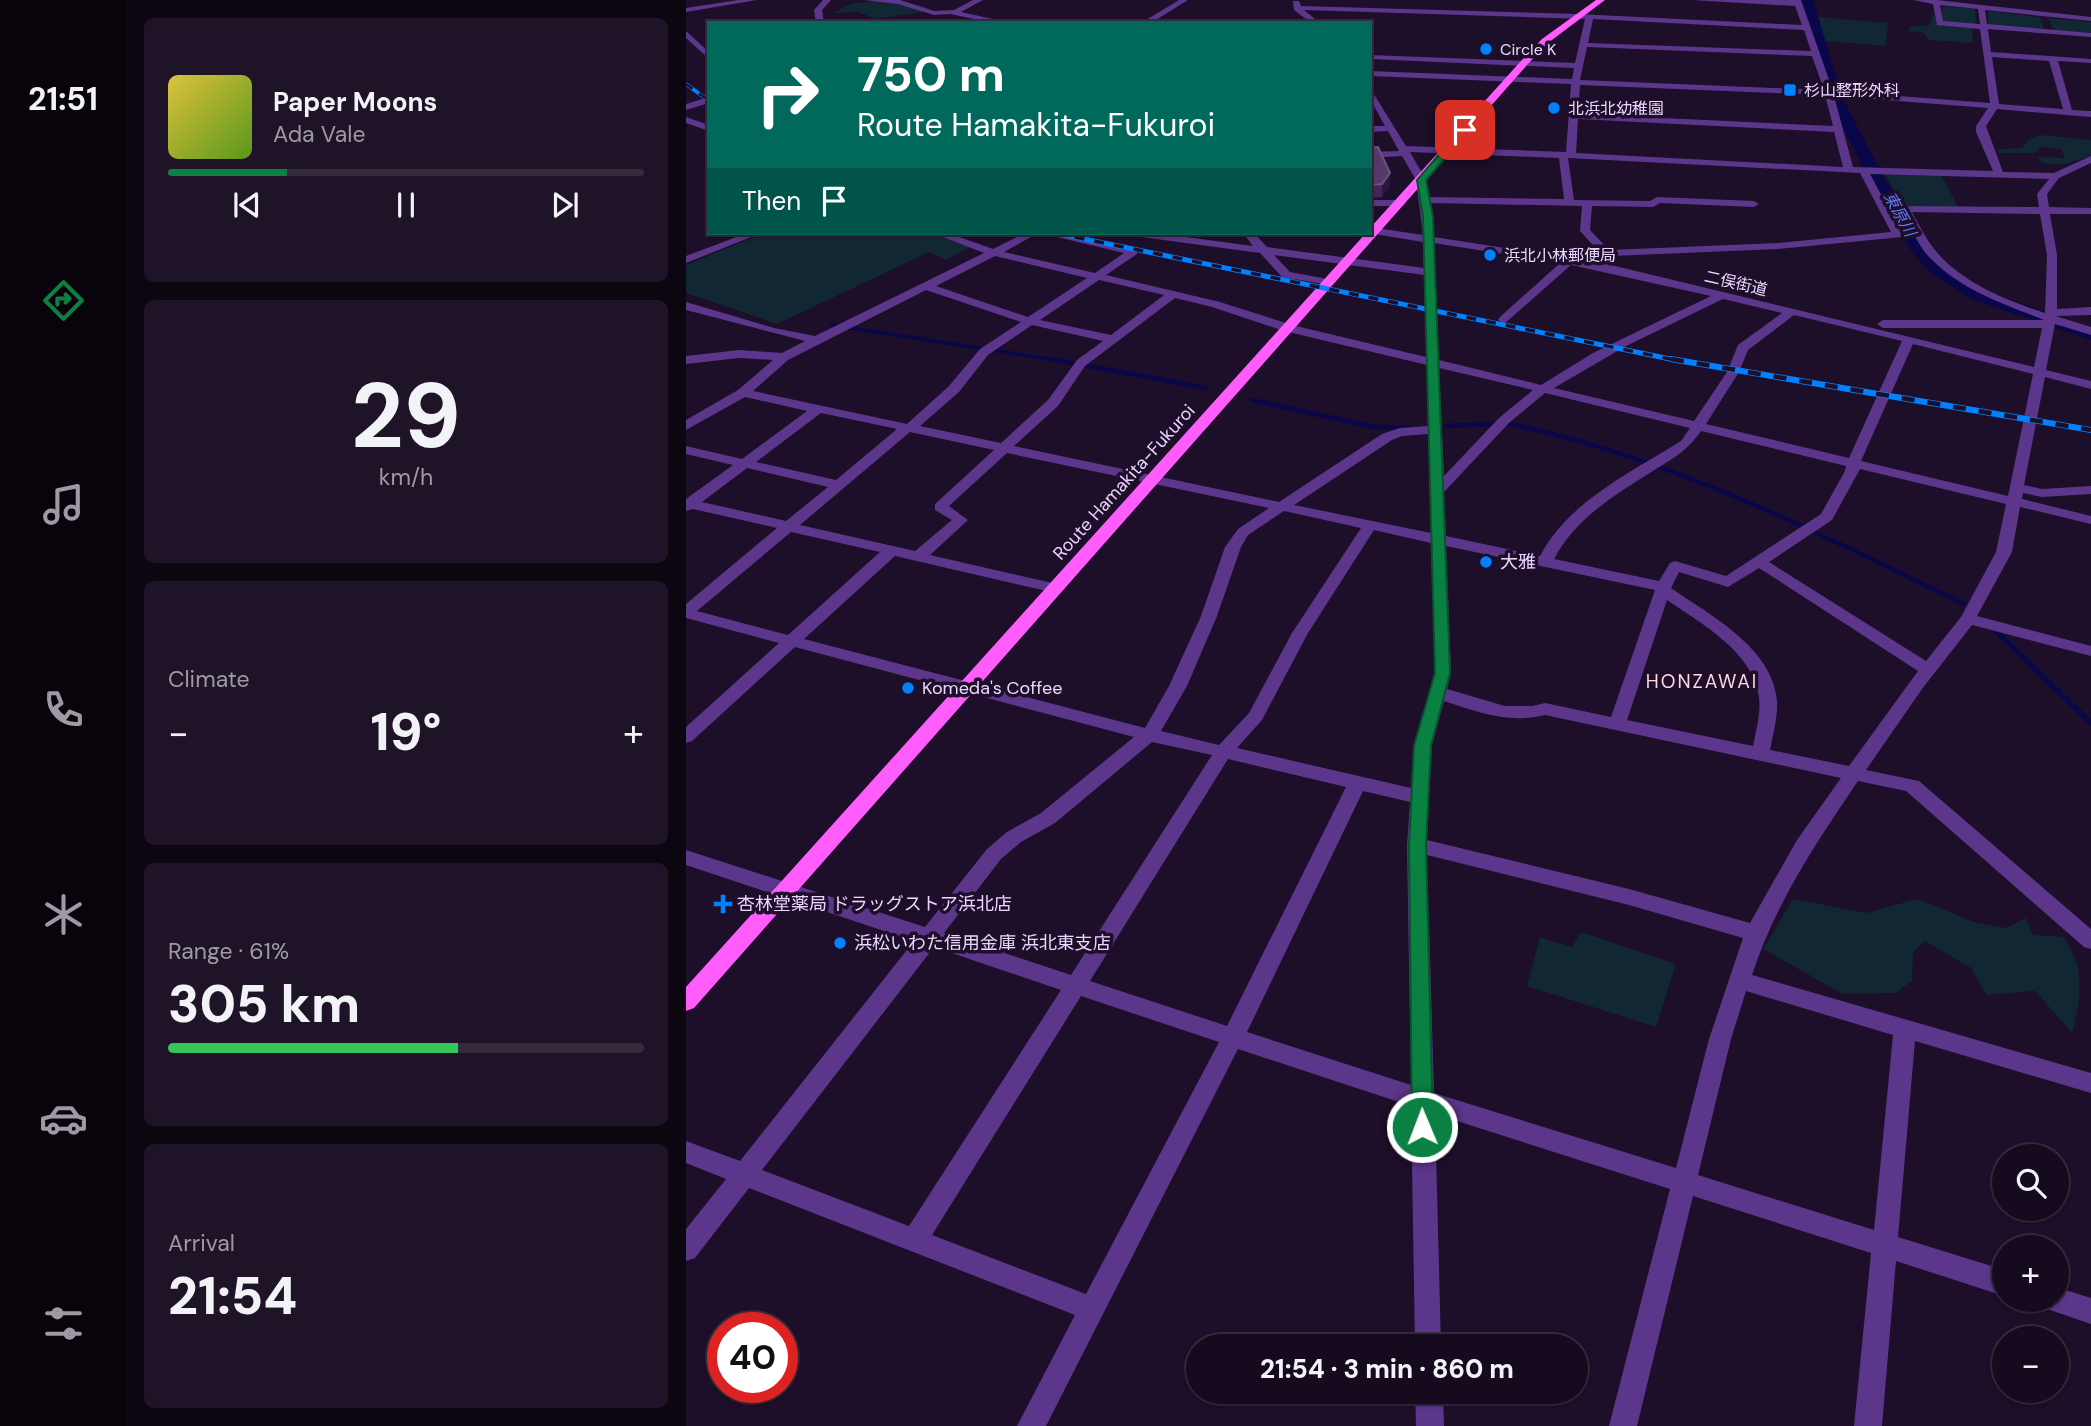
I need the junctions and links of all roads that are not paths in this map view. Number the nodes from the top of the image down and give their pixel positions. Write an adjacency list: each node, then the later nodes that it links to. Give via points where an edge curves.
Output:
1 (753, 0): 14 (street)
2 (827, 0): 19 (street, via 818,9)
3 (868, 0): 15 (street, via 899,2 934,13)
4 (979, 0): 15 (street)
5 (1184, 0): 21 (street)
6 (1601, 0): 16 (main road, Route Hamakita-Fukuroi)
7 (1695, 0): 10 (street)
8 (1917, 0): 9 (street)
9 (1925, 0): 11 (street)
10 (1797, 2): 24 (street)
11 (1936, 2): 13 (street); 23 (street, via 1940,23)
12 (1297, 4): 16 (street); 22 (street)
13 (1981, 7): 18 (street); 23 (street)
14 (686, 10)
15 (954, 11): 20 (street)
16 (1576, 17): 17 (street); 34 (main road, Route Hamakita-Fukuroi)
17 (1589, 19): 24 (street); 27 (street)
18 (2091, 19)
19 (820, 21)
20 (994, 21)
21 (1148, 21)
22 (1315, 21)
23 (1984, 26): 26 (street); 29 (street)
24 (1806, 28): 28 (street)
25 (686, 33): 30 (street)
26 (2091, 35)
27 (1585, 45): 28 (street); 35 (street)
28 (1815, 54): 39 (street)
29 (1988, 54): 32 (street); 42 (street)
30 (707, 55)
31 (1372, 57): 34 (street)
32 (2053, 59): 33 (street); 44 (street)
33 (2091, 61)
34 (1524, 63): 35 (street); 37 (main road, Route Hamakita-Fukuroi)
35 (1579, 66): 38 (street)
36 (1372, 73): 37 (street)
37 (1512, 77): 38 (street); 52 (main road, Route Hamakita-Fukuroi)
38 (1576, 80): 39 (street); 46 (street)
39 (1829, 93): 42 (street); 51 (street)
40 (1372, 95): 49 (street)
41 (707, 101): 43 (street)
42 (1996, 106): 44 (street); 59 (street, via 1981,132)
43 (686, 107)
44 (2068, 112): 45 (street)
45 (2091, 114)
46 (1573, 116): 51 (street); 55 (street)
47 (686, 120): 48 (street)
48 (707, 127)
49 (1391, 128): 50 (street); 53 (street)
50 (1372, 129)
51 (1836, 129): 57 (street)
52 (1449, 149): 53 (street); 55 (street); 61 (main road, Route Hamakita-Fukuroi)
53 (1405, 151): 54 (street); 61 (street)
54 (1372, 155)
55 (1567, 155): 57 (street); 63 (street)
56 (2091, 159): 60 (street)
57 (1849, 170): 58 (street)
58 (1864, 171): 59 (street); 68 (street)
59 (2000, 175): 60 (street)
60 (2056, 176): 71 (street, via 2042,194)
61 (1421, 180): 62 (street); 64 (main road, Route Hamakita-Fukuroi)
62 (1426, 200): 63 (street); 80 (street)
63 (1569, 201): 65 (street)
64 (1401, 202): 66 (street); 72 (main road, Route Hamakita-Fukuroi)
65 (1587, 202): 67 (street); 83 (street, via 1586,231)
66 (1372, 203)
67 (1754, 204)
68 (1886, 209): 69 (street); 83 (street, via 1898,235 1778,246)
69 (1905, 209): 71 (street); 97 (street, via 1934,256 1957,274)
70 (2091, 211): 71 (street)
71 (2043, 212): 97 (street, via 2052,255)
72 (1373, 230): 80 (street, 二俣街道)
73 (751, 235): 84 (street)
74 (945, 235): 82 (street)
75 (1029, 235): 82 (street)
76 (1055, 235): 89 (street, via 1133,251)
77 (1149, 235): 81 (street)
78 (1250, 235): 81 (street)
79 (1369, 235): 86 (main road, Route Hamakita-Fukuroi)
80 (1428, 239): 85 (street, 二俣街道); 88 (street)
81 (1262, 250): 86 (street); 90 (street, via 1286,275)
82 (992, 252): 89 (street); 91 (street)
83 (1606, 253): 87 (street)
84 (686, 260)
85 (1570, 260): 87 (street, 二俣街道); 98 (street)
86 (1349, 261): 88 (street); 90 (main road, Route Hamakita-Fukuroi)
87 (1608, 268): 93 (street, 二俣街道)
88 (1429, 272): 108 (street)
89 (1097, 276): 92 (street); 99 (street)
90 (1329, 282): 101 (main road, Route Hamakita-Fukuroi)
91 (926, 286): 99 (street); 105 (street)
92 (1173, 294): 101 (street); 103 (street)
93 (1720, 296): 96 (street, 二俣街道); 111 (street)
94 (686, 306): 105 (street)
95 (2091, 311): 97 (street)
96 (1791, 312): 100 (street, 二俣街道); 114 (street, via 1742,348 1733,372)
97 (2049, 319): 100 (street); 102 (street); 109 (street)
98 (1504, 320)
99 (1028, 322): 103 (street); 116 (street, via 987,350 954,389)
100 (1844, 323): 104 (street, 二俣街道)
101 (1288, 328): 108 (street); 122 (main road, Route Hamakita-Fukuroi)
102 (2091, 331)
103 (1112, 339): 118 (street, via 1080,364 1054,403)
104 (1909, 339): 109 (street, 二俣街道); 120 (street)
105 (817, 340): 106 (street)
106 (784, 357): 107 (street, via 739,354); 112 (street)
107 (686, 360)
108 (1432, 362): 111 (street); 117 (street)
109 (2040, 371): 110 (street, 二俣街道); 126 (street)
110 (2091, 385)
111 (1543, 388): 114 (street); 125 (street)
112 (743, 393): 113 (street); 115 (street)
113 (818, 409): 116 (street); 121 (street)
114 (1699, 425): 120 (street); 135 (street, via 1686,444 1573,521)
115 (686, 426)
116 (909, 428): 118 (street); 123 (street)
117 (1435, 429): 125 (street); 128 (street, via 1387,438)
118 (1004, 448): 122 (street); 134 (street, via 940,507 961,520)
119 (686, 450): 121 (street)
120 (1856, 463): 126 (street); 136 (street, via 1833,511)
121 (745, 464): 123 (street); 127 (street)
122 (1154, 478): 128 (street); 137 (main road, Route Hamakita-Fukuroi)
123 (838, 485): 131 (street)
124 (2091, 489): 126 (street)
125 (1437, 490): 132 (street)
126 (2016, 495): 129 (street); 140 (street, via 2004,552)
127 (687, 505): 131 (street)
128 (1277, 507): 130 (street); 147 (street, via 1243,532 1233,547 1199,640)
129 (2091, 520)
130 (1370, 526): 132 (street); 149 (street, via 1300,633 1256,716)
131 (786, 528): 133 (street); 139 (street)
132 (1438, 541): 135 (street); 145 (street, via 1443,673)
133 (891, 551): 134 (street); 141 (street)
134 (919, 556): 137 (street)
135 (1545, 561): 138 (street)
136 (1760, 563): 138 (street, via 1728,582 1675,566); 143 (street)
137 (1055, 588): 144 (main road, Route Hamakita-Fukuroi)
138 (1665, 589): 146 (street); 150 (street, via 1750,657 1764,680 1769,699)
139 (686, 613): 141 (street)
140 (1968, 619): 142 (street); 143 (street)
141 (792, 642): 144 (street); 148 (street)
142 (2091, 651)
143 (1929, 670): 151 (street)
144 (965, 688): 147 (street); 156 (main road, Route Hamakita-Fukuroi)
145 (1439, 693): 146 (street, via 1514,714 1528,716 1545,709); 153 (street, via 1423,746)
146 (1617, 726): 150 (street)
147 (1150, 734): 149 (street); 158 (street, via 1048,818 1014,837 994,855)
148 (686, 737)
149 (1224, 751): 152 (street); 161 (street)
150 (1761, 753): 151 (street)
151 (1851, 776): 157 (street, via 1789,868); 159 (street, via 1912,786)
152 (1357, 781): 153 (street); 164 (street)
153 (1420, 797): 154 (street)
154 (1417, 845): 157 (street, via 1680,909); 166 (street)
155 (686, 857): 156 (street)
156 (785, 890): 158 (street); 162 (main road, Route Hamakita-Fukuroi)
157 (1755, 933): 160 (street)
158 (925, 938): 161 (street); 168 (street)
159 (2091, 941)
160 (1738, 980): 163 (street); 169 (street)
161 (1075, 985): 164 (street); 170 (street)
162 (686, 1002)
163 (1905, 1029): 165 (street); 171 (street)
164 (1233, 1037): 166 (street); 175 (street)
165 (2091, 1083)
166 (1422, 1099): 169 (street); 177 (street)
167 (686, 1152): 168 (street)
168 (744, 1174): 170 (street); 172 (street)
169 (1684, 1181): 171 (street); 181 (street)
170 (915, 1240): 175 (street)
171 (1885, 1245): 173 (street); 182 (street)
172 (686, 1250)
173 (1992, 1279)
174 (2069, 1304): 176 (street)
175 (1092, 1309): 179 (street)
176 (2091, 1311)
177 (1428, 1334)
178 (1429, 1404): 180 (street)
179 (1031, 1426)
180 (1430, 1426)
181 (1623, 1426)
182 (1868, 1426)

